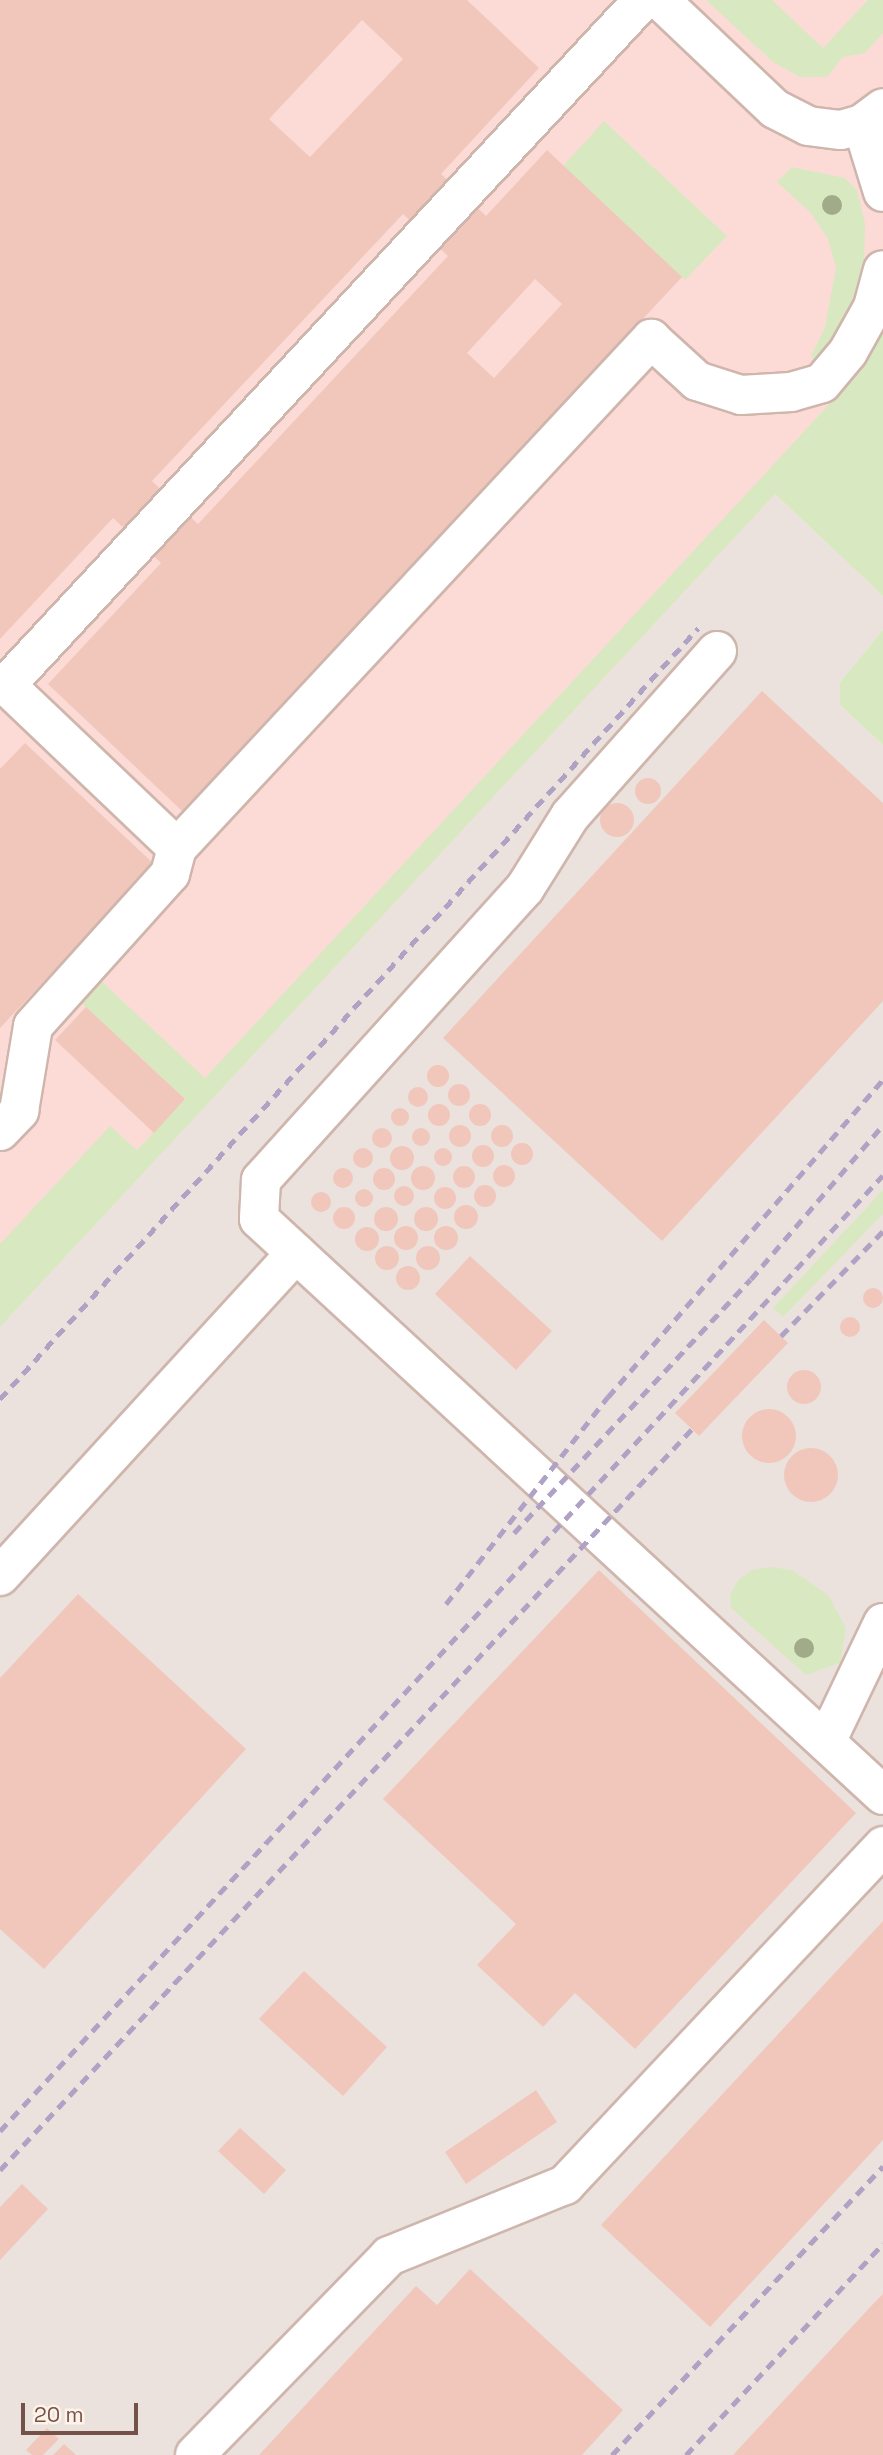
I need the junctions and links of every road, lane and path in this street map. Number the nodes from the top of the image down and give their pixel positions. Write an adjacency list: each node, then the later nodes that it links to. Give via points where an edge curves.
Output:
1 (643, 0): 7 (lane, via 6,685)
2 (660, 0): 3 (lane, via 775,108 808,126 841,130)
3 (877, 108): 4 (lane)
4 (883, 192)
5 (883, 270): 7 (lane, via 873,307 848,352 822,383 791,392 741,395 696,381 651,339)
6 (717, 651): 9 (lane, via 570,816 525,888 261,1180 259,1219)
7 (177, 848): 8 (lane, via 170,874 33,1026 19,1111)
8 (0, 1132)
9 (296, 1253): 10 (lane); 12 (lane)
10 (0, 1576)
11 (883, 1623): 12 (lane)
12 (826, 1742): 13 (lane)
13 (883, 1795)
14 (883, 1846): 15 (lane, via 565,2185 389,2256)
15 (195, 2455)

